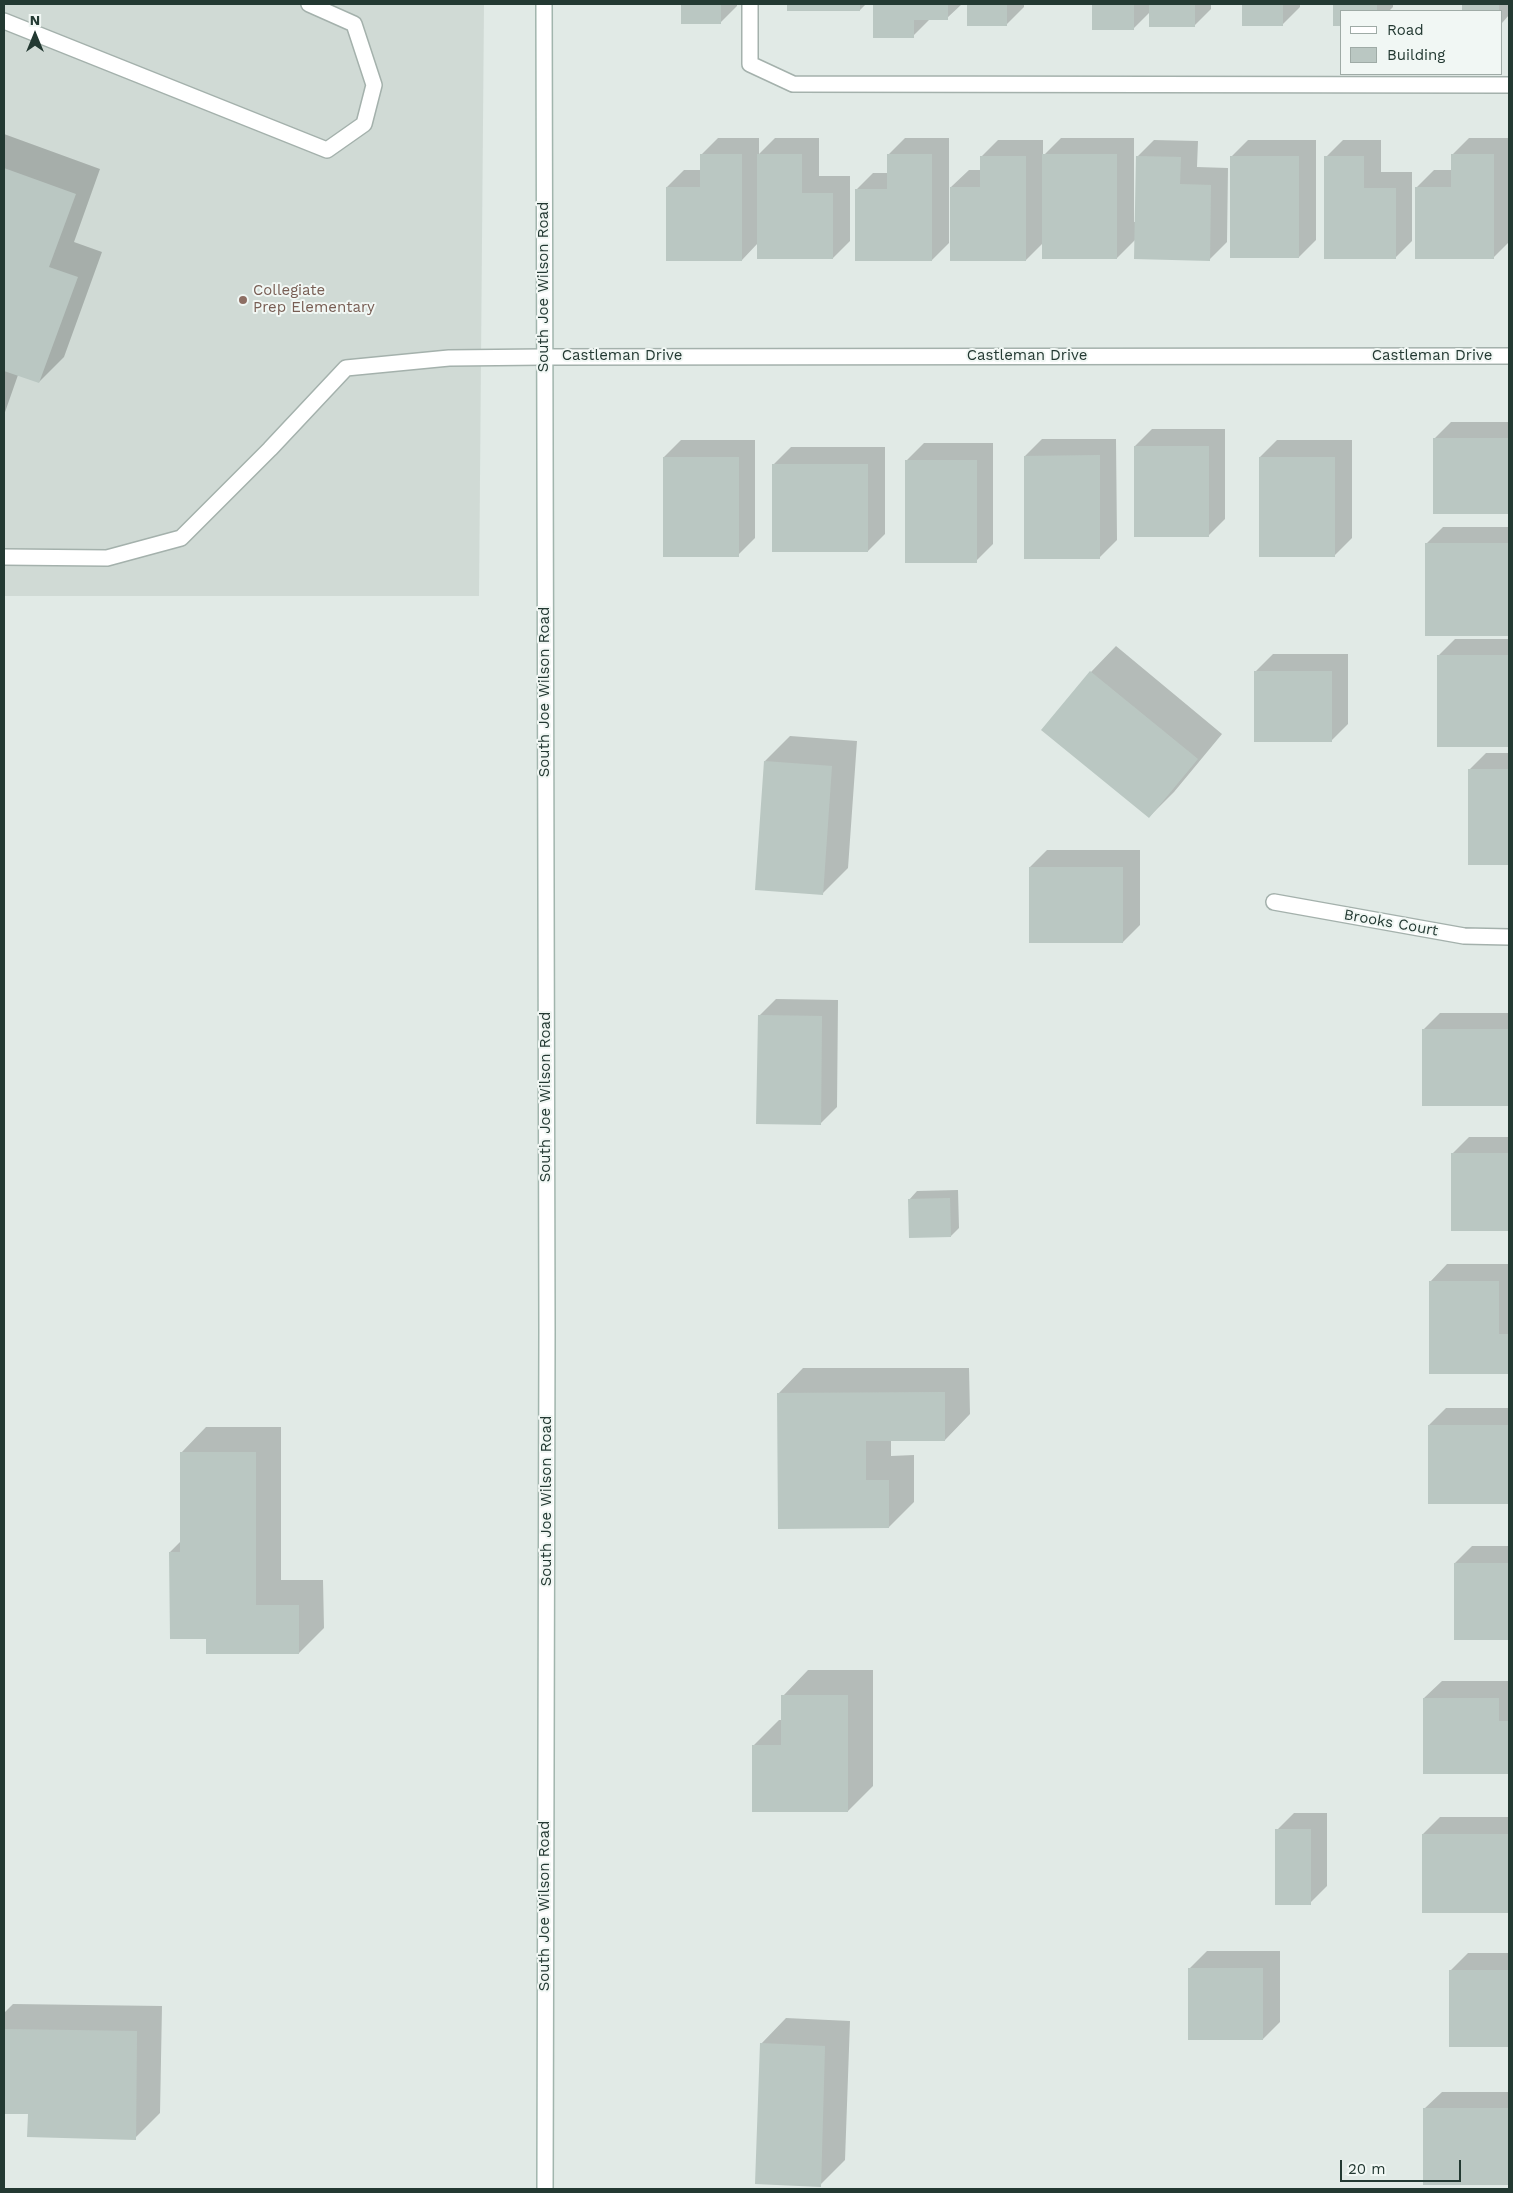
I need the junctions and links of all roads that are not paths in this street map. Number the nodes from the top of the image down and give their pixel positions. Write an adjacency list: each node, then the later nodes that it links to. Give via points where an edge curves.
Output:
1 (309, 4): 4 (street, via 354,24 374,85 364,124 327,150)
2 (544, 4): 6 (street, South Joe Wilson Road)
3 (750, 4): 5 (street, via 750,64 793,84)
4 (4, 21)
5 (1509, 85)
6 (544, 356): 7 (street, Castleman Drive); 8 (street, Castleman Drive, via 449,358 346,368 181,538 107,558); 11 (street, South Joe Wilson Road)
7 (1509, 356)
8 (4, 557)
9 (1274, 902): 10 (street, Brooks Court, via 1464,936)
10 (1509, 937)
11 (545, 2189)

